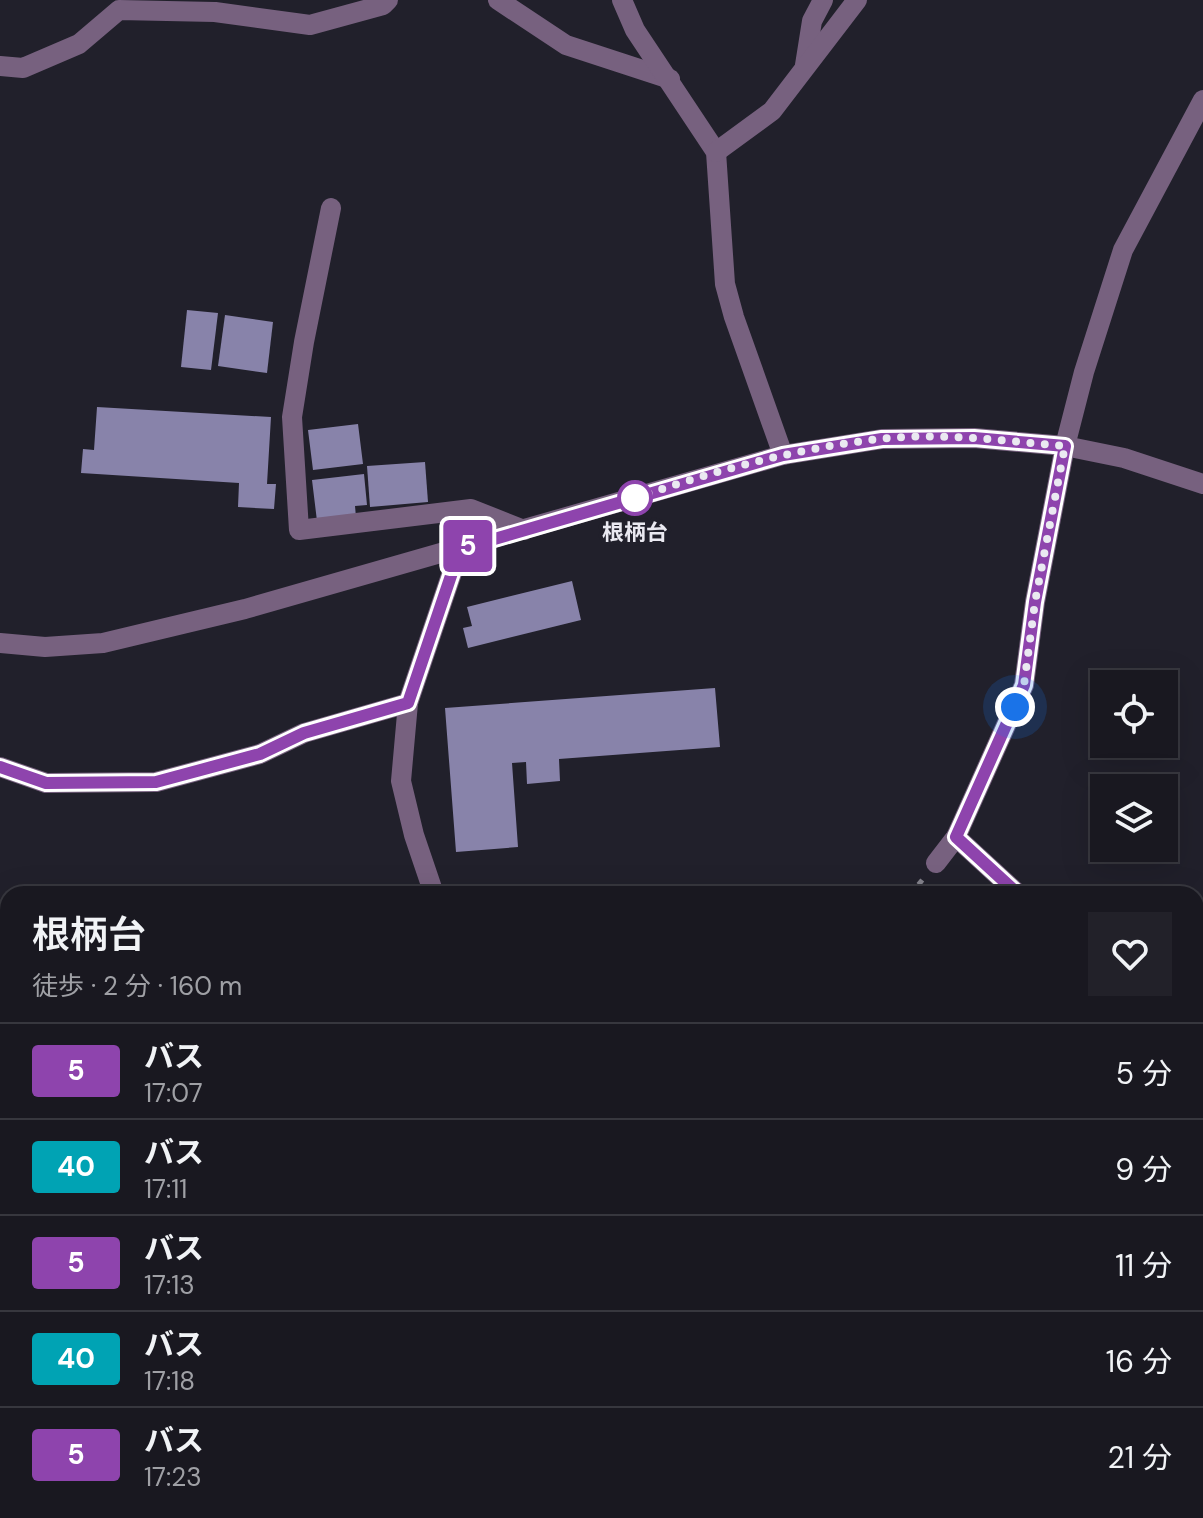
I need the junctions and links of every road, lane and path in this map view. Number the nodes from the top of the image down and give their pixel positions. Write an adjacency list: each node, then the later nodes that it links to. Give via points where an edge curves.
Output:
1 (388, 0): 6 (street, via 310,25 215,12 119,10 79,44 23,68)
2 (498, 0): 8 (street, via 566,45)
3 (622, 0): 8 (street, via 635,30)
4 (823, 0): 7 (street, via 812,21)
5 (857, 0): 7 (street)
6 (0, 66)
7 (804, 70): 10 (street, via 772,111)
8 (670, 79): 10 (street)
9 (1203, 100): 12 (street, via 1123,250)
10 (716, 152): 13 (street, via 725,284)
11 (331, 208): 15 (street, via 292,417 299,530 471,509)
12 (1065, 446): 13 (street, via 974,438 882,439); 14 (street, via 1124,458); 20 (street, via 1024,685)
13 (783, 455): 15 (street)
14 (1203, 484)
15 (524, 530): 16 (street)
16 (460, 549): 17 (street, via 103,643); 18 (street)
17 (0, 643)
18 (408, 703): 19 (street, via 304,733 260,754 156,782 46,783); 22 (street, via 401,781)
19 (0, 767)
20 (956, 837): 21 (street); 23 (street)
21 (936, 863)
22 (431, 886)
23 (1009, 886)

